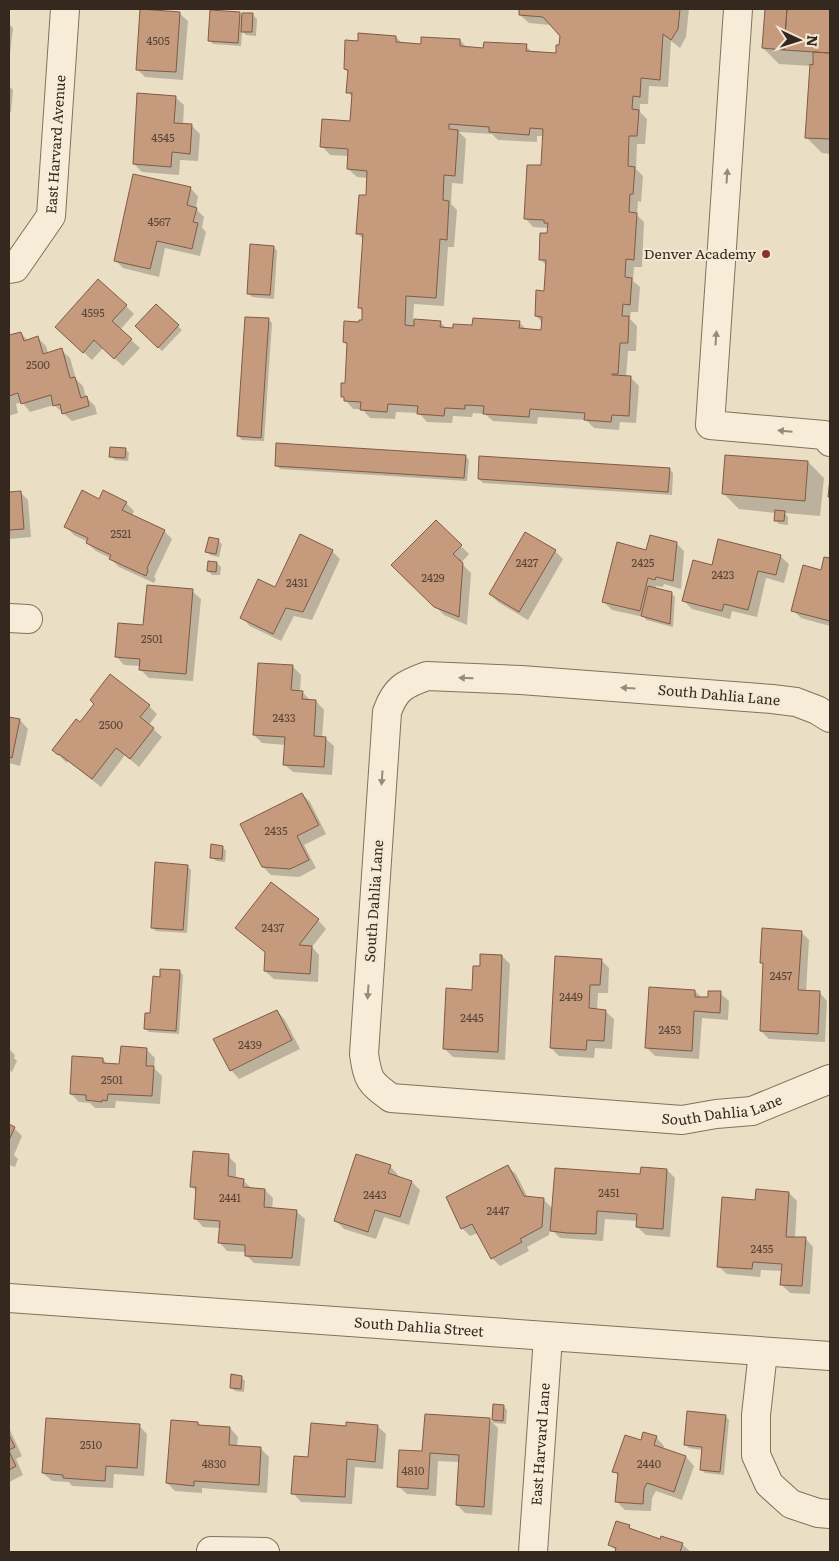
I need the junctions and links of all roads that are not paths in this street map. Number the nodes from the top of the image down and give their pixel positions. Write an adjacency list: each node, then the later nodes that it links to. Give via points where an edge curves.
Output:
1 (65, 9): 3 (street, East Harvard Avenue, via 51,216)
2 (738, 9): 4 (street, one-way to 2, via 824,434 710,425)
3 (12, 269)
4 (830, 442)
5 (830, 718): 6 (street, South Dahlia Lane, one-way to 6, via 796,702 772,699 521,680 427,676 397,691 387,712 364,1054 367,1076 391,1098 682,1120 752,1111)
6 (830, 1079)
7 (9, 1298): 8 (street, South Dahlia Street)
8 (548, 1337): 9 (street, South Dahlia Street); 14 (street, East Harvard Lane)
9 (763, 1352): 10 (street, South Dahlia Street); 11 (street, via 756,1415 756,1455 769,1484 791,1504)
10 (830, 1356)
11 (830, 1514)
12 (211, 1551): 13 (street)
13 (265, 1552)
14 (533, 1552)

